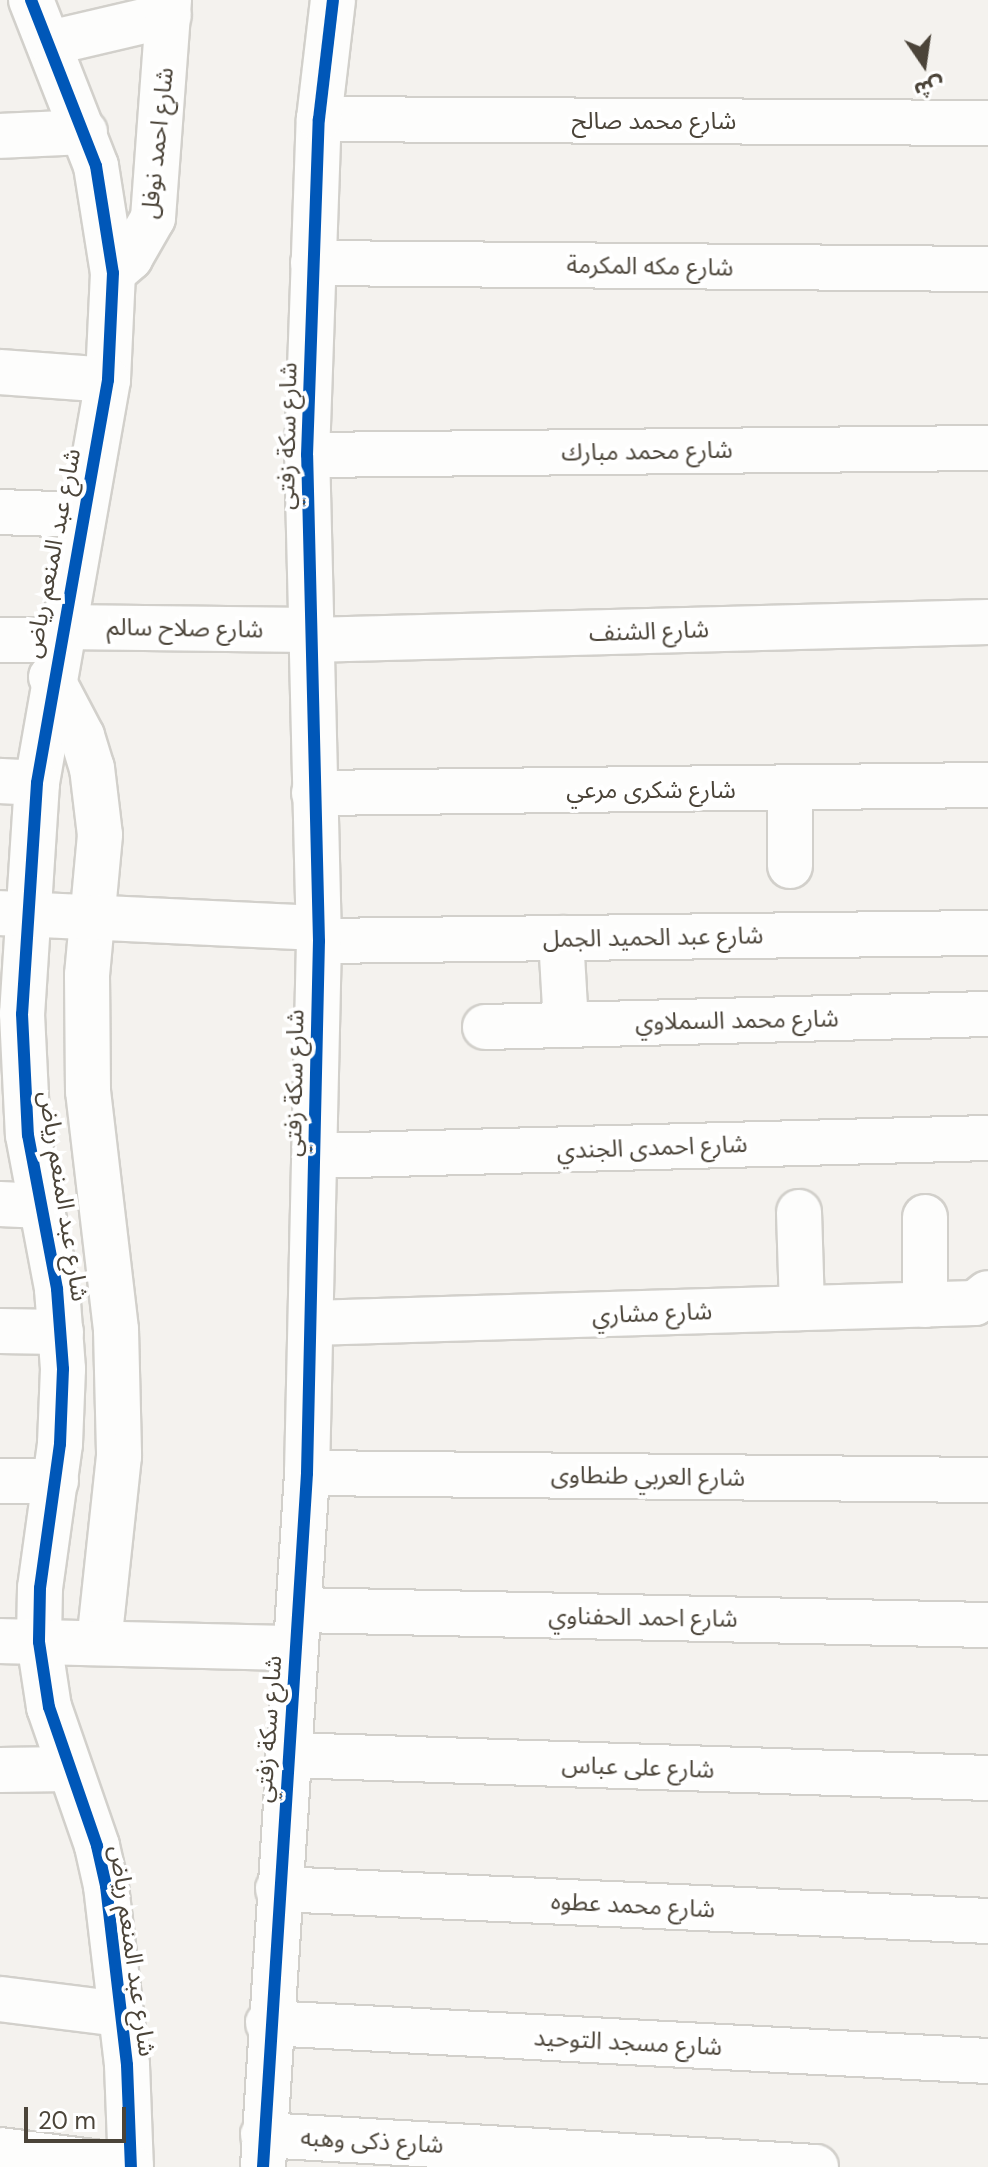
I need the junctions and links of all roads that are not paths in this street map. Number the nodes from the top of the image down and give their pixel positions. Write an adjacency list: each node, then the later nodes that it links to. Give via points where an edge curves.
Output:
1 (31, 0): 4 (street, شارع عبد المنعم رياض)
2 (333, 0): 5 (street, شارع سكة زفتي)
3 (169, 7): 4 (street); 11 (street, شارع احمد نوفل, via 153,218 144,239)
4 (50, 43): 7 (street, شارع عبد المنعم رياض)
5 (319, 119): 6 (street, شارع محمد صالح); 9 (street, شارع سكة زفتي)
6 (988, 123)
7 (85, 132): 8 (street); 11 (street, شارع عبد المنعم رياض, via 104,201)
8 (0, 136)
9 (313, 263): 10 (street, شارع مكه المكرمة); 15 (street, شارع سكة زفتي)
10 (988, 269)
11 (113, 273): 13 (street, شارع عبد المنعم رياض)
12 (0, 372): 13 (street)
13 (108, 380): 17 (street, شارع عبد المنعم رياض)
14 (988, 448): 15 (street, شارع محمد مبارك)
15 (307, 455): 19 (street, شارع سكة زفتي)
16 (0, 512): 17 (street)
17 (80, 515): 21 (street, شارع عبد المنعم رياض)
18 (988, 622): 19 (street, شارع الشنف)
19 (310, 635): 21 (street, شارع صلاح سالم); 25 (street, شارع سكة زفتي)
20 (0, 640): 21 (street, شارع صلاح سالم)
21 (57, 648): 22 (street, شارع عبد المنعم رياض); 28 (street, شارع عبد المنعم رياض, via 98,801 100,835)
22 (18, 782): 27 (street, شارع عبد المنعم رياض)
23 (988, 785): 24 (street, شارع شكرى مرعي)
24 (790, 789): 25 (street, شارع شكرى مرعي); 26 (street)
25 (314, 793): 30 (street, شارع سكة زفتي)
26 (790, 866)
27 (12, 914): 28 (street, شارع عبد الحميد الجمل); 35 (street, شارع عبد المنعم رياض)
28 (90, 917): 30 (street, شارع عبد الحميد الجمل); 54 (street, شارع عبد المنعم رياض, via 88,1091 116,1330 119,1440 116,1519)
29 (988, 933): 31 (street, شارع عبد الحميد الجمل)
30 (318, 934): 31 (street, شارع عبد الحميد الجمل); 37 (street, شارع سكة زفتي)
31 (561, 938): 33 (street)
32 (988, 1014): 33 (street, شارع محمد السملاوي)
33 (566, 1025): 34 (street, شارع محمد السملاوي)
34 (485, 1027)
35 (12, 1063): 38 (street, شارع عبد المنعم رياض, via 28,1135)
36 (988, 1138): 37 (street, شارع احمدى الجندي)
37 (315, 1156): 44 (street, شارع سكة زفتي)
38 (21, 1205): 46 (street, شارع عبد المنعم رياض)
39 (799, 1212): 43 (street)
40 (925, 1217): 42 (street)
41 (988, 1295): 42 (street, شارع مشاري, via 980,1303)
42 (925, 1305): 43 (street, شارع مشاري)
43 (802, 1308): 44 (street, شارع مشاري)
44 (311, 1323): 47 (street, شارع سكة زفتي)
45 (0, 1331): 46 (street)
46 (61, 1332): 50 (street, شارع عبد المنعم رياض)
47 (307, 1473): 48 (street, شارع العربي طنطاوى); 52 (street, شارع سكة زفتي)
48 (988, 1480)
49 (0, 1481): 50 (street)
50 (56, 1481): 53 (street, شارع عبد المنعم رياض)
51 (988, 1625): 52 (street, شارع احمد الحفناوي)
52 (297, 1629): 54 (street, شارع احمد الحفناوي); 55 (street, شارع سكة زفتي)
53 (20, 1642): 54 (street, شارع احمد الحفناوي); 56 (street, شارع عبد المنعم رياض)
54 (99, 1643)
55 (288, 1755): 58 (street, شارع على عباس); 59 (street, شارع سكة زفتي)
56 (69, 1769): 57 (street); 62 (street, شارع عبد المنعم رياض, via 97,1846)
57 (0, 1770)
58 (988, 1778)
59 (278, 1889): 60 (street, شارع محمد عطوه); 63 (street, شارع سكة زفتي)
60 (988, 1921)
61 (0, 1999): 62 (street)
62 (121, 2014): 67 (street, شارع عبد المنعم رياض)
63 (268, 2023): 64 (street, شارع مسجد التوحيد); 66 (street, شارع سكة زفتي)
64 (988, 2061)
65 (0, 2150): 67 (street)
66 (263, 2151): 68 (street, شارع ذكى وهبه)
67 (131, 2167)
68 (816, 2167)

